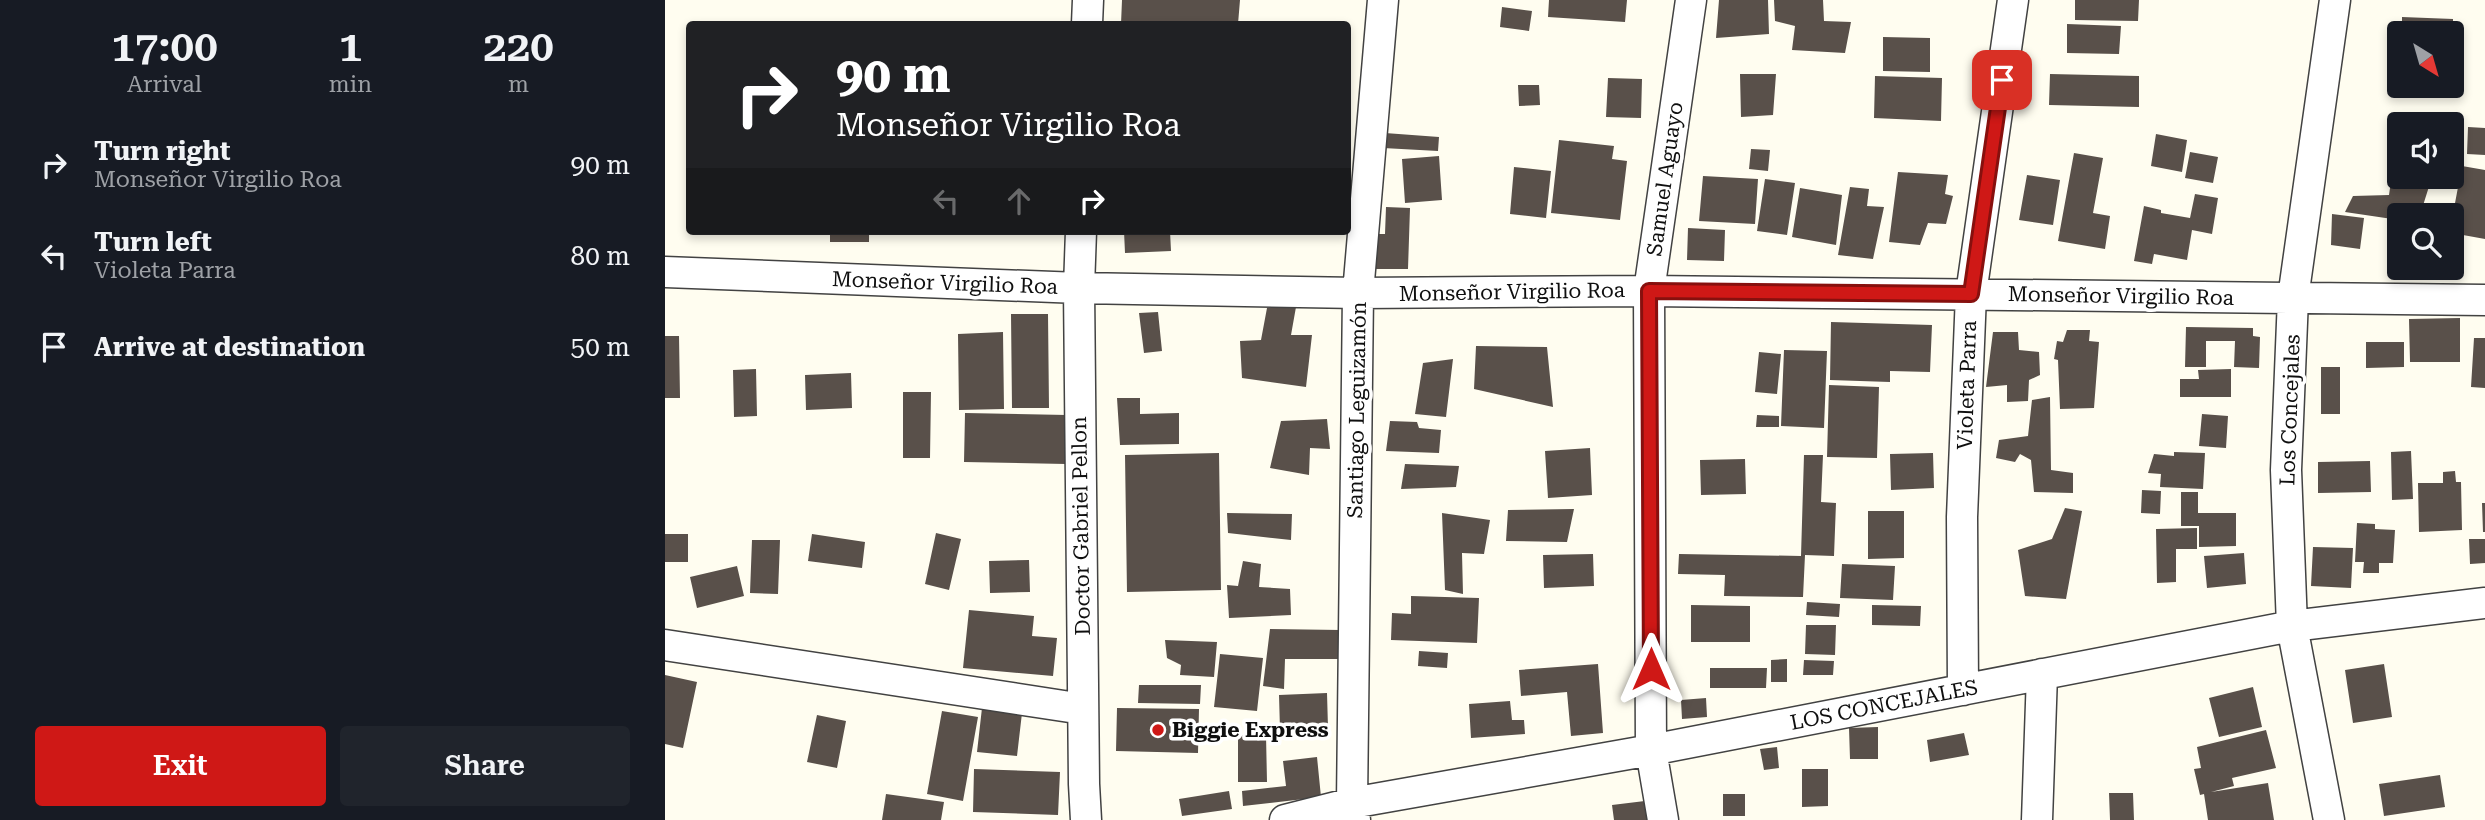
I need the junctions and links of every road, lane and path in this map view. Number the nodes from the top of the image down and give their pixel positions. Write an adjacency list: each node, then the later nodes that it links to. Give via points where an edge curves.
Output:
1 (1088, 0): 6 (street)
2 (1383, 0): 11 (street, Santiago Leguizamón)
3 (1691, 0): 10 (street, Samuel Aguayo)
4 (2013, 0): 12 (street, Violeta Parra)
5 (2335, 0): 13 (street, Los Concejales)
6 (1087, 21)
7 (1080, 235): 9 (street, Doctor Gabriel Pellon)
8 (665, 272): 9 (street, Monseñor Virgilio Roa)
9 (1079, 288): 11 (street, Monseñor Virgilio Roa); 20 (street, Doctor Gabriel Pellon)
10 (1649, 291): 11 (street, Monseñor Virgilio Roa); 12 (street, Monseñor Virgilio Roa); 21 (street, Samuel Aguayo)
11 (1359, 293): 22 (street, Santiago Leguizamón)
12 (1971, 294): 13 (street, Monseñor Virgilio Roa); 19 (street, Violeta Parra, via 1962,517)
13 (2293, 298): 14 (street, Monseñor Virgilio Roa); 16 (street, Los Concejales, via 2286,470)
14 (2485, 300)
15 (2485, 603): 16 (street, LOS CONCEJALES)
16 (2292, 626): 18 (street, LOS CONCEJALES); 27 (street, Los Concejales)
17 (665, 645): 20 (street)
18 (2042, 674): 19 (street, LOS CONCEJALES); 26 (street)
19 (1963, 690): 21 (street, LOS CONCEJALES)
20 (1083, 709): 23 (street, Doctor Gabriel Pellon)
21 (1651, 750): 22 (street, LOS CONCEJALES); 25 (street, Samuel Aguayo)
22 (1353, 811): 24 (street, LOS CONCEJALES)
23 (1086, 820)
24 (1285, 820)
25 (1663, 820)
26 (2037, 820)
27 (2329, 820)

